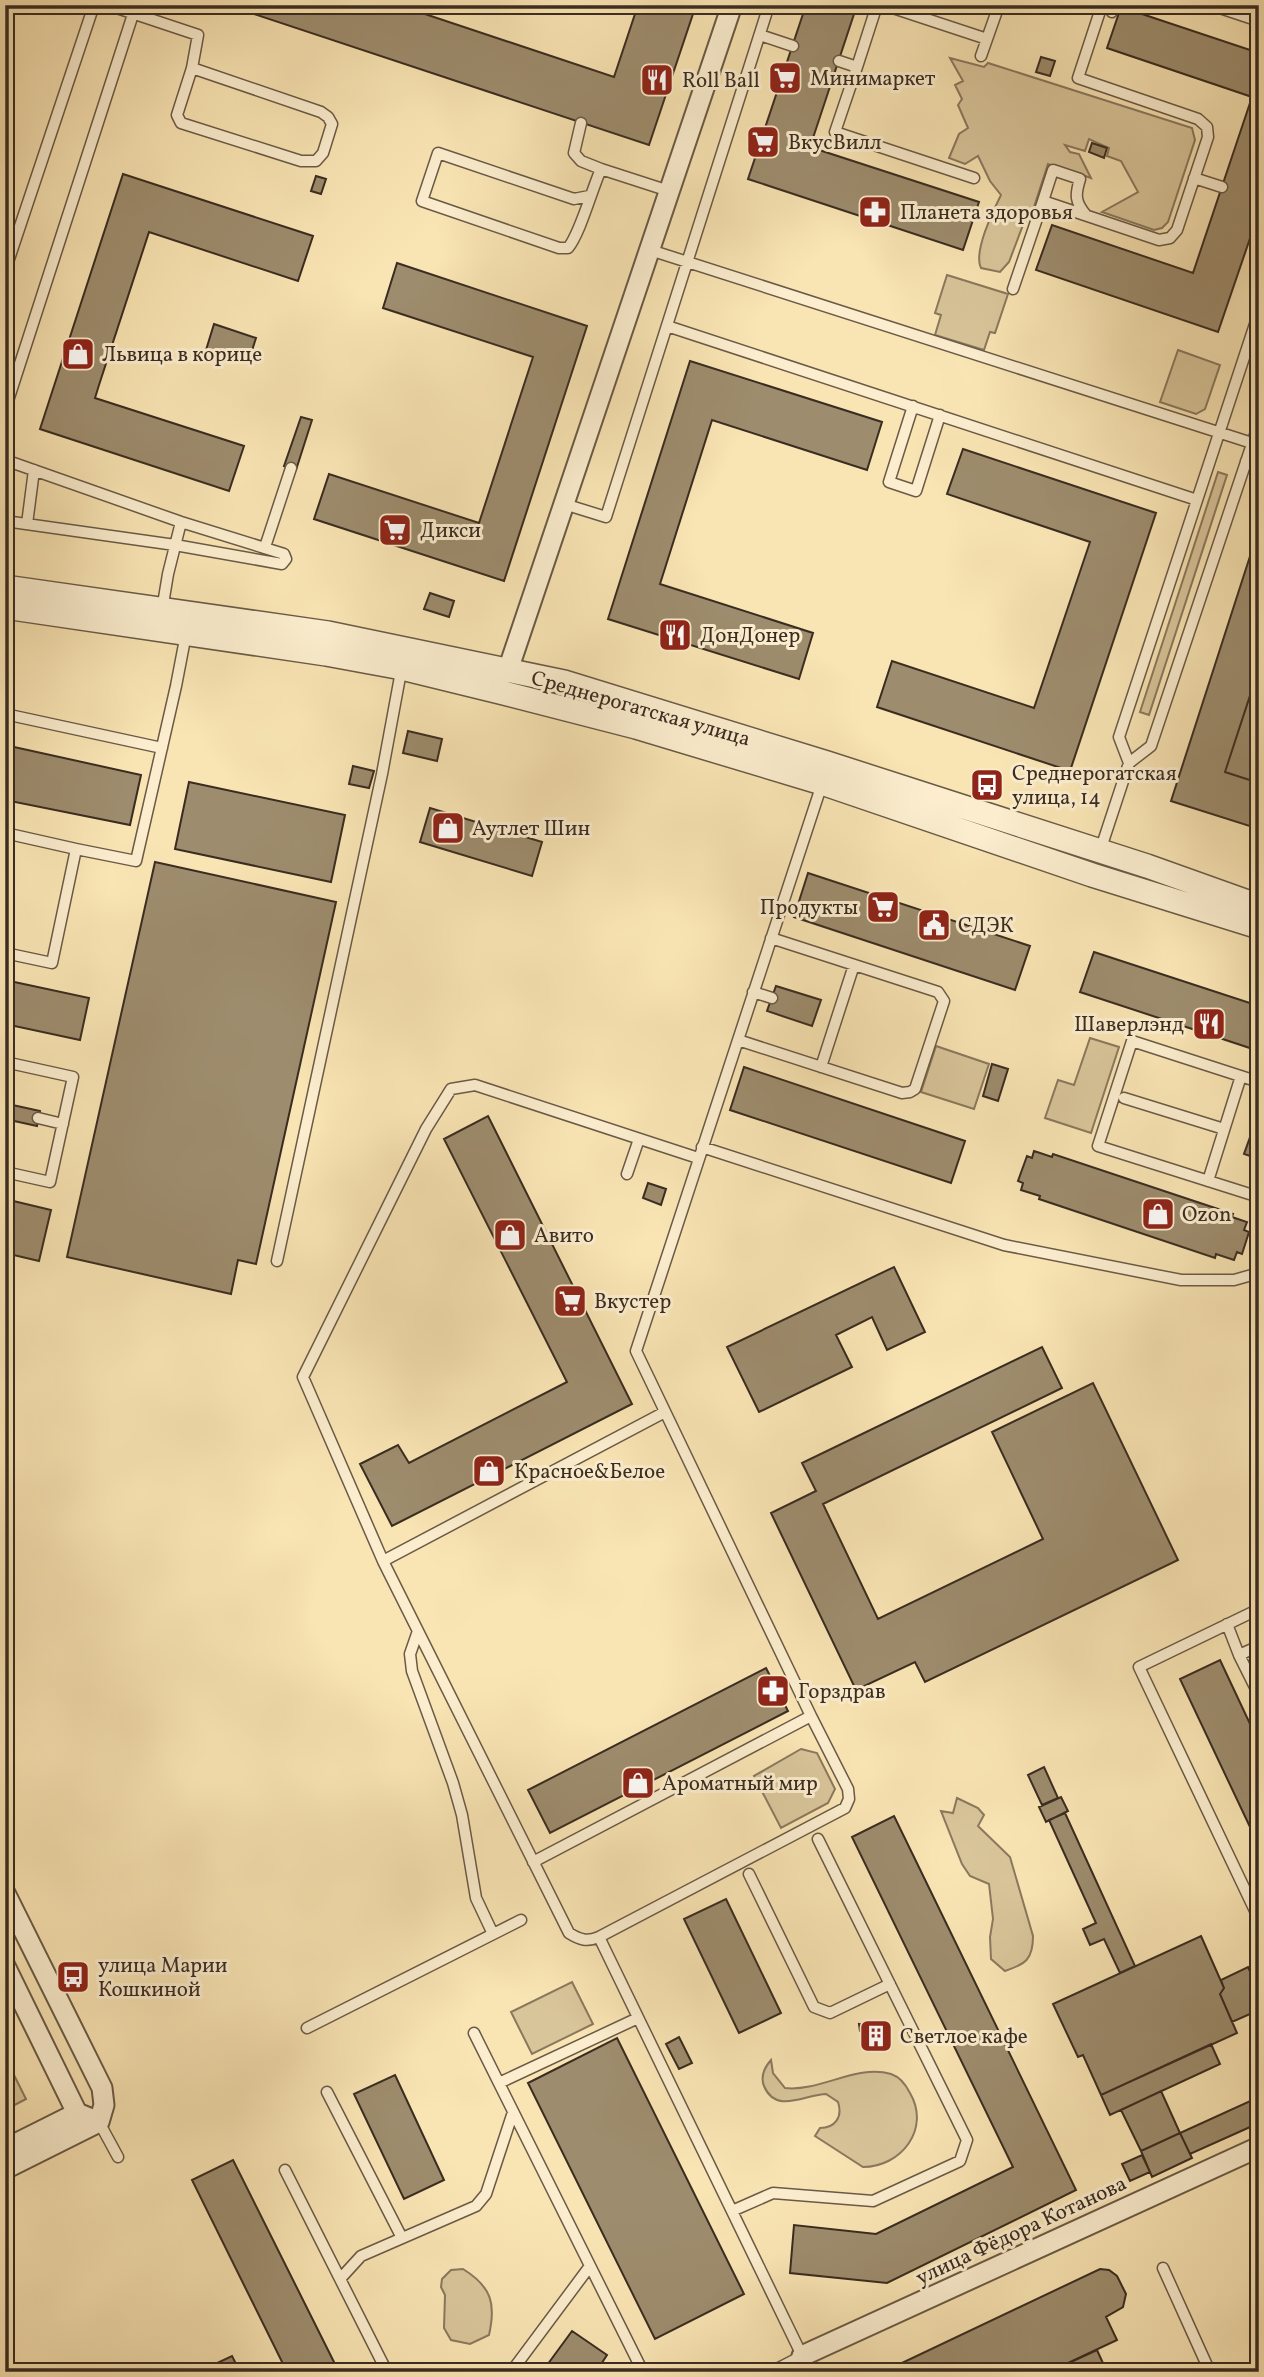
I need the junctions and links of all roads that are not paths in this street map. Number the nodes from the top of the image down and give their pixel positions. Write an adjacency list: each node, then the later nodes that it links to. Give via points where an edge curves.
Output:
1 (94, 5): 30 (lane)
2 (108, 5): 10 (lane)
3 (732, 5): 24 (street)
4 (769, 5): 12 (lane)
5 (877, 5): 17 (lane)
6 (884, 5): 13 (lane)
7 (999, 5): 13 (lane)
8 (1102, 5): 21 (lane, via 1078,78 1198,119 1207,127 1208,137)
9 (1211, 5): 11 (lane)
10 (135, 10): 18 (lane, via 198,36); 35 (lane)
11 (1259, 21)
12 (760, 35): 14 (lane); 29 (lane)
13 (987, 39): 15 (lane)
14 (793, 46)
15 (981, 56)
16 (839, 61): 17 (lane)
17 (857, 67): 22 (lane, via 835,132)
18 (192, 68): 18 (lane, via 177,114 181,123 301,161 316,161 323,153 332,124 321,111)
19 (582, 123): 20 (lane, via 574,153)
20 (601, 169): 24 (lane); 25 (lane)
21 (1194, 177): 23 (lane); 27 (lane, via 1177,230 1170,238 1159,240)
22 (974, 178)
23 (1222, 187)
24 (669, 191): 28 (street)
25 (589, 196): 25 (lane, via 575,241 568,248 422,201 438,153 574,200)
26 (1043, 201): 27 (lane); 27 (lane, via 1053,170 1080,179 1075,195); 31 (lane)
27 (1086, 215)
28 (650, 250): 29 (lane); 46 (street)
29 (688, 262): 33 (lane); 38 (lane)
30 (5, 271)
31 (1013, 289)
32 (1259, 312): 38 (lane)
33 (667, 326): 34 (lane); 46 (lane, via 606,517)
34 (912, 406): 36 (lane); 36 (lane, via 888,482 916,491)
35 (5, 410)
36 (940, 415): 45 (lane)
37 (1258, 428): 39 (lane)
38 (1219, 433): 39 (lane); 45 (lane)
39 (1252, 443): 41 (lane)
40 (5, 460): 44 (lane)
41 (1246, 461): 42 (lane); 60 (lane, via 1151,746)
42 (1259, 466)
43 (291, 468): 51 (lane)
44 (34, 470): 48 (lane); 49 (lane)
45 (1198, 500): 60 (lane, via 1119,737)
46 (564, 504): 57 (street)
47 (5, 521): 49 (lane)
48 (181, 522): 50 (lane); 51 (lane)
49 (27, 524): 50 (lane)
50 (175, 545): 51 (lane, via 282,564 286,559); 54 (lane)
51 (265, 547)
52 (5, 587): 54 (street, Среднерогатская улица)
53 (5, 607): 54 (street, Среднерогатская улица)
54 (161, 619): 55 (street, Среднерогатская улица)
55 (187, 623): 56 (street, Среднерогатская улица, via 328,633); 59 (lane)
56 (404, 658): 57 (street, Среднерогатская улица); 61 (street, Среднерогатская улица, via 636,727); 88 (lane)
57 (508, 670): 61 (street, Среднерогатская улица, via 581,687)
58 (5, 714): 59 (lane)
59 (162, 748): 63 (lane, via 136,861)
60 (1129, 763): 64 (lane)
61 (825, 773): 64 (street, Среднерогатская улица); 66 (street, Среднерогатская улица, via 1092,875); 67 (lane)
62 (5, 833): 63 (lane)
63 (76, 849): 68 (lane, via 52,963)
64 (1100, 852): 65 (street, Среднерогатская улица)
65 (1259, 906)
66 (1259, 927)
67 (771, 938): 69 (lane); 70 (lane)
68 (5, 953)
69 (853, 965): 74 (lane); 74 (lane, via 938,992 944,1002 910,1092)
70 (753, 992): 71 (lane); 72 (lane)
71 (772, 998)
72 (737, 1040): 74 (lane); 82 (lane)
73 (5, 1062): 79 (lane, via 73,1077)
74 (821, 1067)
75 (1241, 1076): 76 (lane); 80 (lane); 86 (lane, via 1132,1041 1098,1146)
76 (1259, 1082)
77 (1124, 1097): 80 (lane)
78 (38, 1118): 79 (lane)
79 (63, 1124): 84 (lane, via 50,1182)
80 (1224, 1129): 86 (lane)
81 (639, 1139): 83 (lane); 85 (lane); 91 (lane, via 475,1085 451,1089 426,1129 303,1377)
82 (702, 1147): 83 (lane); 89 (lane, via 1003,1245 1181,1280 1234,1280)
83 (698, 1158): 90 (lane, via 636,1351)
84 (5, 1171)
85 (627, 1174)
86 (1208, 1181): 87 (lane)
87 (1259, 1197)
88 (277, 1261)
89 (1259, 1273)
90 (665, 1412): 91 (lane); 98 (lane)
91 (383, 1561): 94 (lane)
92 (1259, 1609): 93 (lane)
93 (1227, 1624): 96 (lane); 103 (lane, via 1139,1667)
94 (418, 1631): 100 (lane); 106 (lane, via 410,1654 412,1671 463,1815 476,1898)
95 (1259, 1646): 96 (lane)
96 (1239, 1654): 97 (lane)
97 (1259, 1695)
98 (811, 1716): 100 (lane); 107 (lane, via 848,1789 845,1808)
99 (818, 1839): 109 (lane)
100 (533, 1862): 107 (lane, via 569,1933 580,1940)
101 (749, 1874): 109 (lane, via 814,2007 830,2013)
102 (5, 1893): 117 (street, via 102,2088)
103 (1256, 1905): 104 (lane)
104 (1259, 1919)
105 (521, 1920): 106 (lane)
106 (493, 1934): 111 (lane)
107 (599, 1937): 110 (lane)
108 (5, 1966): 116 (street)
109 (890, 1984): 123 (lane, via 967,2140 960,2161 873,2201 773,2193)
110 (638, 2018): 113 (lane, via 602,2040); 123 (lane)
111 (307, 2028)
112 (474, 2034): 113 (lane)
113 (499, 2083): 115 (lane)
114 (327, 2092): 124 (lane)
115 (513, 2112): 124 (lane, via 486,2194 476,2206); 125 (lane)
116 (77, 2113): 117 (street); 119 (street)
117 (99, 2122): 120 (lane); 121 (street)
118 (1259, 2147): 128 (street, улица Фёдора Котанова)
119 (5, 2149)
120 (118, 2157)
121 (5, 2169)
122 (285, 2170): 127 (lane)
123 (733, 2211): 128 (lane)
124 (402, 2238): 127 (lane, via 361,2256)
125 (590, 2266): 130 (lane); 131 (lane)
126 (1163, 2268): 133 (lane)
127 (340, 2279): 129 (lane)
128 (806, 2364): 132 (lane)
129 (387, 2372)
130 (511, 2372)
131 (643, 2372)
132 (771, 2372)
133 (1210, 2372)

